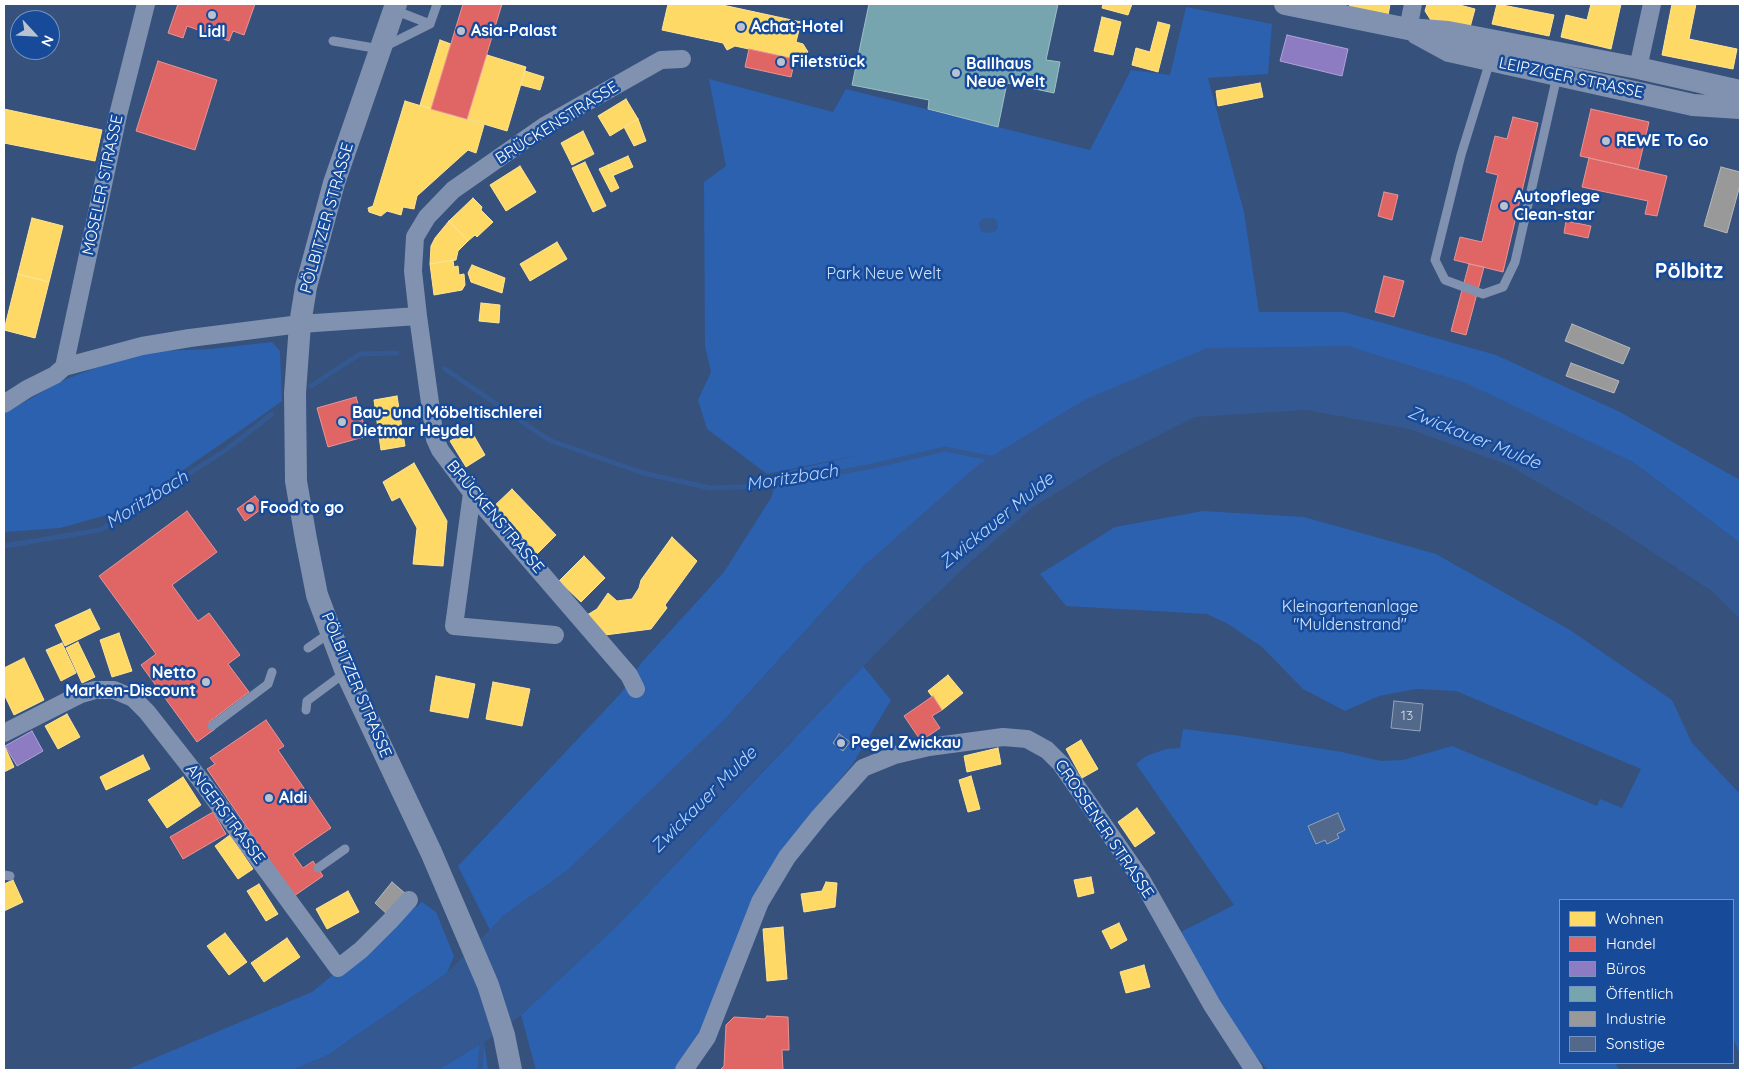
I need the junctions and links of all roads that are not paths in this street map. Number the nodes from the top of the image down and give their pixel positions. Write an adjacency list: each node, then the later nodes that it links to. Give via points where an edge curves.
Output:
1 (146, 4): 19 (street, MOSELER STRASSE, via 118,115)
2 (437, 4): 7 (lane)
3 (1285, 4): 8 (street, LEIPZIGER STRASSE)
4 (1414, 4): 8 (street)
5 (1652, 4): 13 (street)
6 (395, 7): 7 (lane); 10 (street, PÖLBITZER STRASSE)
7 (430, 24): 10 (lane)
8 (1408, 30): 12 (street, LEIPZIGER STRASSE, via 1449,51); 13 (street, LEIPZIGER STRASSE, via 1448,32)
9 (332, 41): 10 (lane)
10 (380, 49): 18 (street, PÖLBITZER STRASSE, via 320,229)
11 (682, 58): 17 (street, BRÜCKENSTRASSE, via 661,60 546,125 453,190 427,217 415,237 413,271)
12 (1490, 61): 14 (street, LEIPZIGER STRASSE); 14 (lane, via 1435,260 1445,280 1484,294 1503,287 1515,262)
13 (1638, 68): 15 (street, LEIPZIGER STRASSE)
14 (1557, 76): 16 (street, LEIPZIGER STRASSE, via 1692,108)
15 (1740, 91)
16 (1740, 108)
17 (418, 316): 18 (street); 21 (street, BRÜCKENSTRASSE, via 436,439 440,450)
18 (300, 324): 19 (street, via 190,333); 22 (street, PÖLBITZER STRASSE, via 295,393 296,480 317,595)
19 (64, 367): 20 (street)
20 (4, 404)
21 (472, 493): 23 (street, via 454,626); 27 (street, BRÜCKENSTRASSE, via 629,675)
22 (331, 632): 24 (lane); 26 (street, PÖLBITZER STRASSE)
23 (555, 635)
24 (308, 648)
25 (272, 672): 29 (lane, via 268,684)
26 (346, 672): 28 (lane, via 307,701); 34 (street, PÖLBITZER STRASSE, via 431,852 488,985)
27 (636, 689)
28 (306, 710)
29 (212, 726)
30 (4, 733): 33 (street, ANGERSTRASSE, via 95,690 114,690 133,698 202,782 338,968 362,950)
31 (345, 849): 32 (lane)
32 (318, 868)
33 (409, 900)
34 (510, 1062)
35 (684, 1070): 36 (street, CROSSENER STRASSE, via 707,1037 760,902 787,857 863,768 894,755 929,746 1003,737 1027,739 1047,750 1062,764 1141,879 1212,1005)
36 (1254, 1070)

